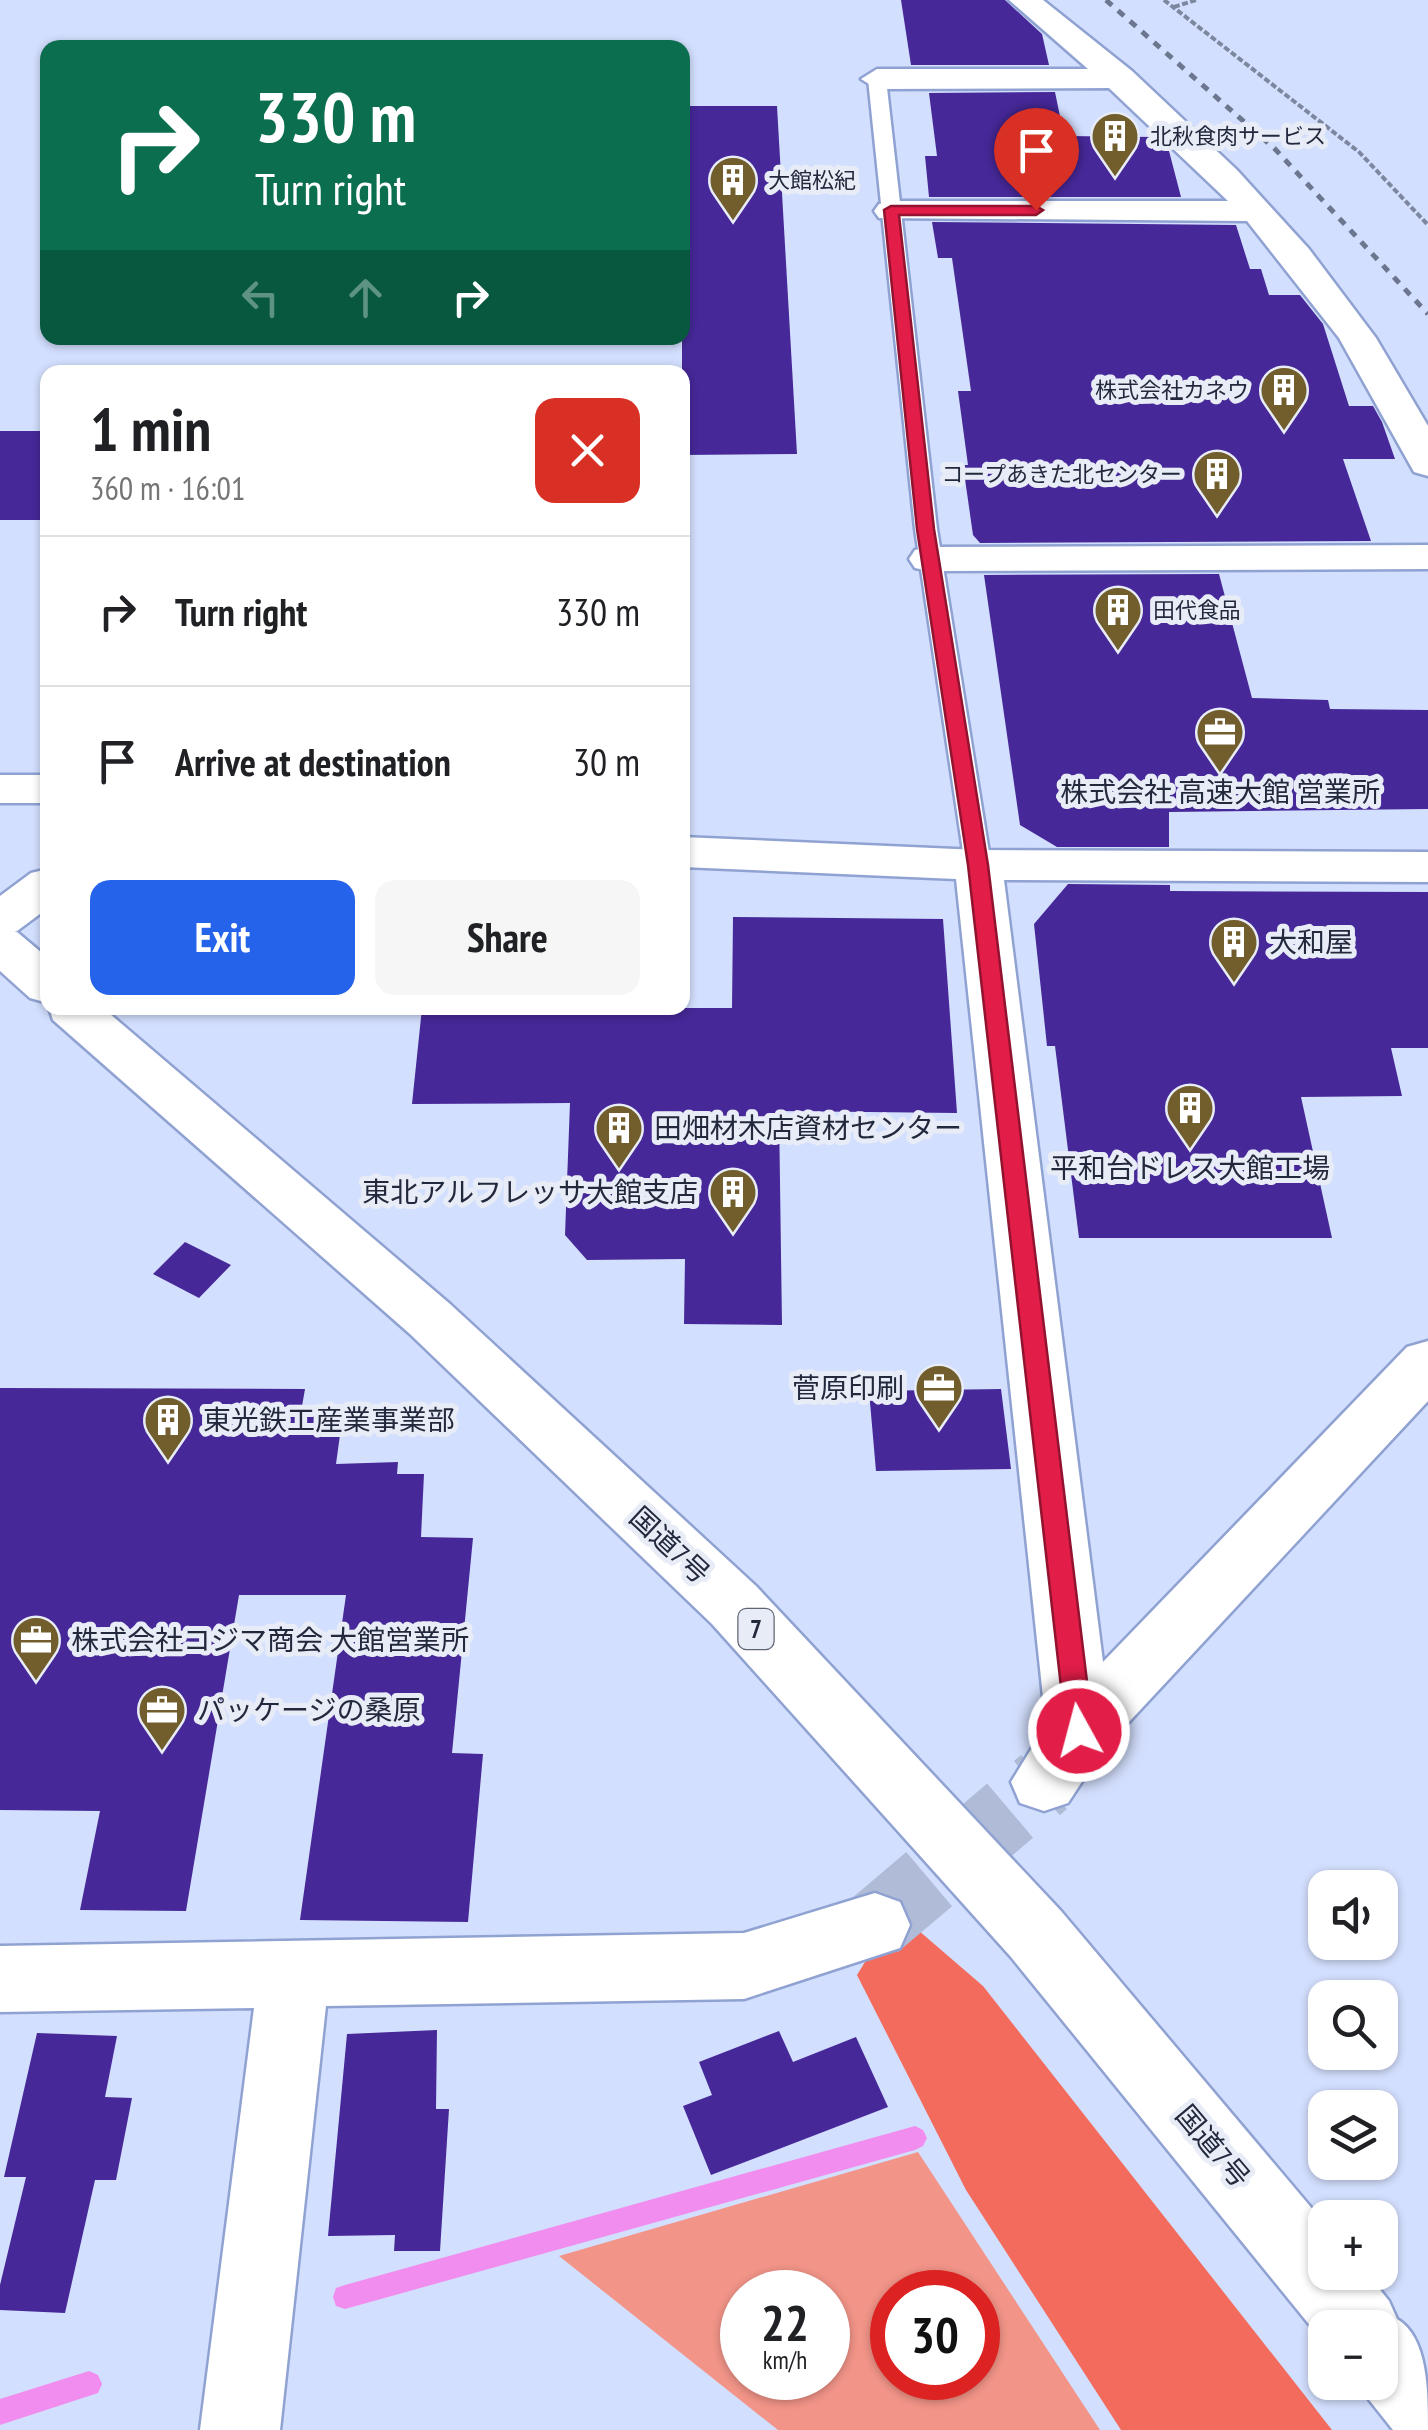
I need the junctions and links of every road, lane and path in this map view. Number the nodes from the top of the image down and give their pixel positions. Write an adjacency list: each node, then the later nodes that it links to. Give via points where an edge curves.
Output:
1 (1024, 0): 5 (main road)
2 (1164, 0): 4 (path)
3 (1196, 0): 4 (path)
4 (1173, 7): 9 (path, via 1359,152)
5 (1122, 78): 6 (main road); 8 (main road)
6 (877, 79): 7 (lane)
7 (891, 210): 8 (main road); 12 (lane)
8 (1254, 210): 10 (main road, via 1330,299)
9 (1428, 226)
10 (1428, 464)
11 (1428, 557): 12 (main road)
12 (930, 559): 16 (lane)
13 (0, 789): 14 (main road)
14 (40, 789)
15 (690, 852): 16 (main road)
16 (978, 865): 17 (main road); 24 (main road)
17 (1428, 867)
18 (40, 890): 19 (main road)
19 (0, 920)
20 (0, 944): 21 (main road)
21 (40, 979)
22 (79, 1015): 29 (main road, 国道7号 / 7, via 430,1319 734,1605 1036,1934)
23 (1428, 1363): 24 (main road)
24 (1079, 1731): 25 (main road)
25 (1044, 1782)
26 (875, 1925): 27 (main road, via 744,1966)
27 (294, 1974): 28 (main road); 32 (main road)
28 (0, 1979)
29 (1347, 2310)
30 (1398, 2373): 31 (main road)
31 (1428, 2412)
32 (240, 2430)

